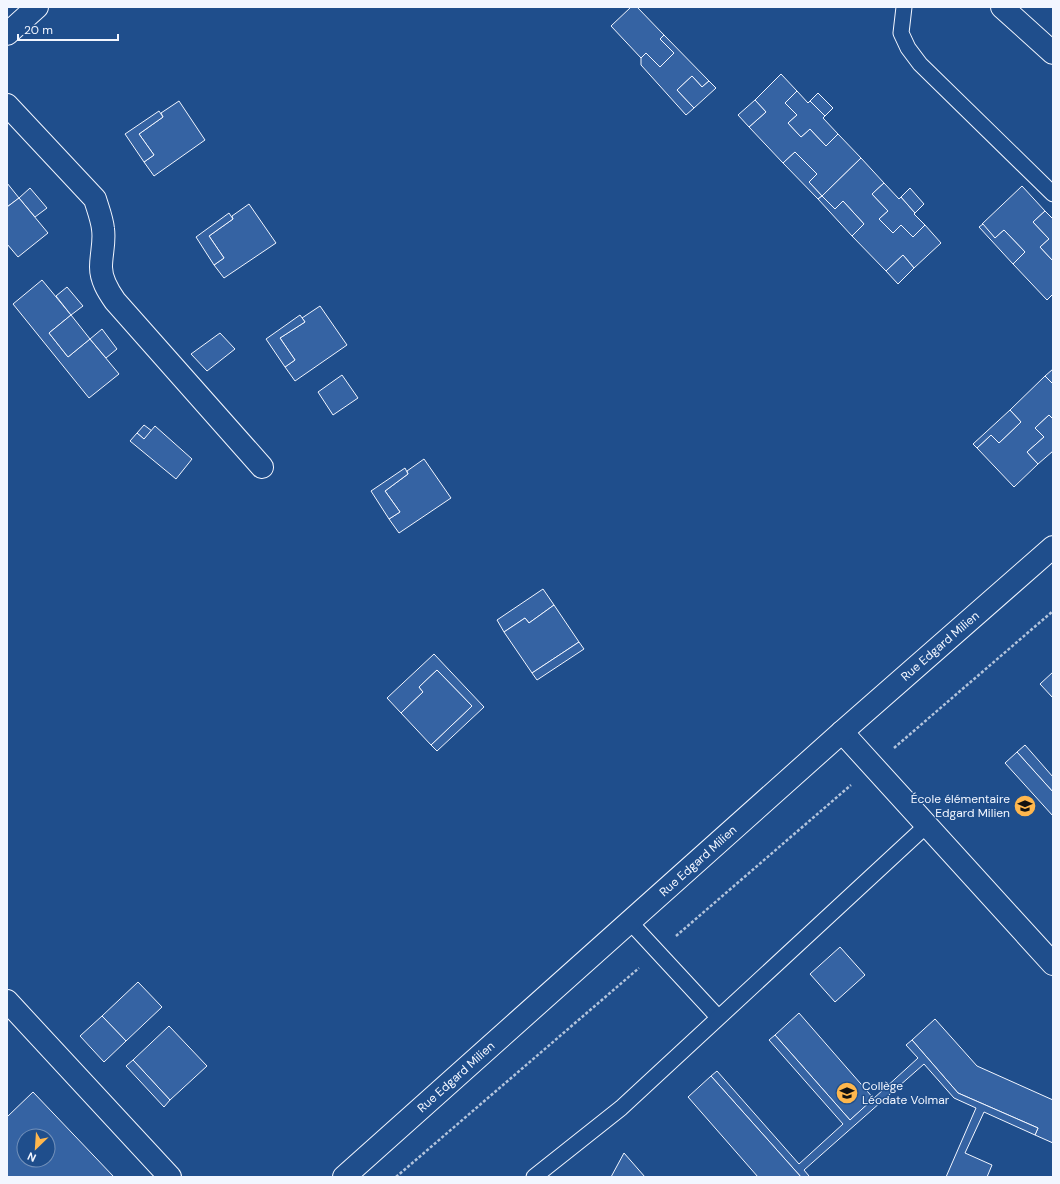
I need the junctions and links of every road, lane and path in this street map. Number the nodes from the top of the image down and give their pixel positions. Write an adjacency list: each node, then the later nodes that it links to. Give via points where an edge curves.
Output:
1 (37, 7): 4 (street)
2 (904, 7): 7 (lane, via 901,33 920,64)
3 (1002, 7): 5 (street)
4 (7, 34)
5 (1053, 53)
6 (7, 105): 8 (street, via 95,199 103,229 101,268 104,283 115,301)
7 (1053, 194)
8 (262, 467)
9 (1053, 547): 11 (street, Rue Edgard Milien)
10 (1053, 611): 12 (path)
11 (842, 732): 12 (street); 14 (street, Rue Edgard Milien)
12 (873, 766): 13 (street); 15 (path)
13 (926, 825): 17 (street); 19 (lane)
14 (630, 922): 19 (lane); 20 (street, Rue Edgard Milien)
15 (674, 938)
16 (644, 964): 22 (path)
17 (1053, 964)
18 (7, 1001): 21 (street)
19 (718, 1017): 23 (lane, via 621,1108)
20 (355, 1173)
21 (170, 1177)
22 (396, 1177)
23 (534, 1177)

